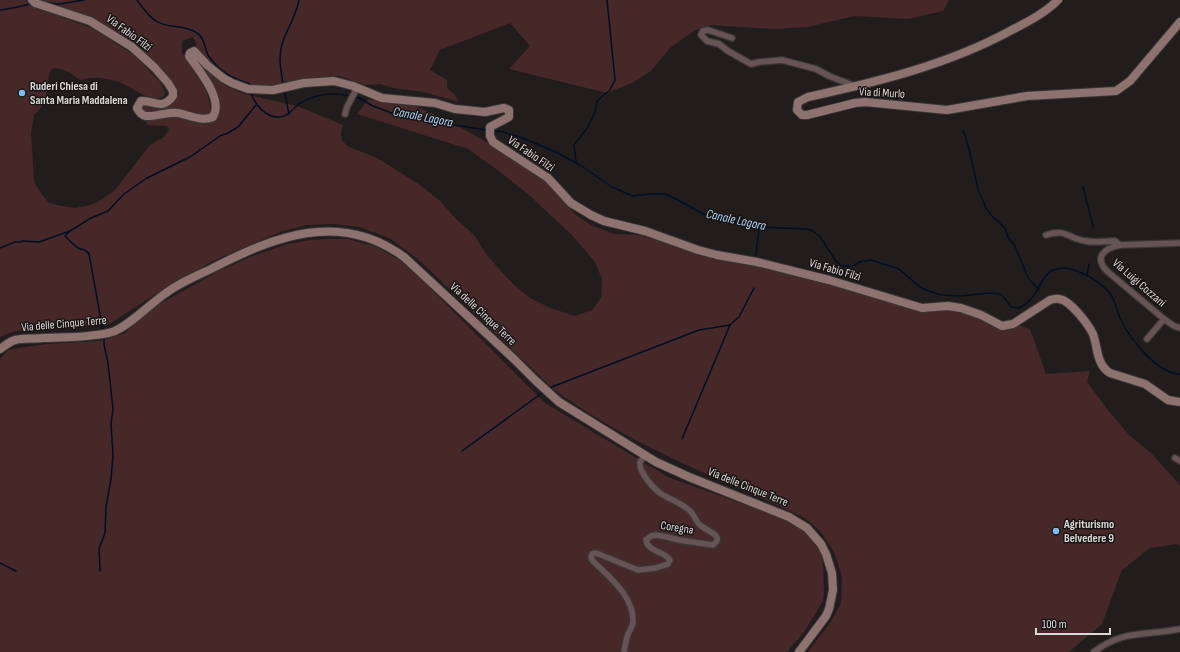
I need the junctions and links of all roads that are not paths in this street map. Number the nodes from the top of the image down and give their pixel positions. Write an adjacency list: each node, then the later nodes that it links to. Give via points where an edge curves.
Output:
1 (32, 0): 6 (street, Via Fabio Filzi, via 96,24 132,47 155,68 173,90 173,96 162,104 141,101 137,108 143,115 178,113 204,119 213,117 216,111 214,98 211,89 189,56 192,51 223,78 248,89 273,90 304,83 338,81)
2 (1058, 0): 5 (street, Via di Murlo, via 1039,15 988,43 916,70)
3 (1180, 22): 5 (street, Via di Murlo, via 1133,78 1116,91 1027,96 947,110 865,102 807,115 802,115 796,110 803,98)
4 (732, 38): 5 (street, via 708,30 701,35 707,41 719,44 751,64 782,60 816,68)
5 (855, 86)
6 (356, 91): 7 (street); 15 (street, Via Fabio Filzi, via 382,98 435,103 455,109 485,112 504,108 509,110 508,119 490,127 491,140 548,178 571,203 604,221 645,231 698,250 829,280 922,308 961,308 1002,326 1013,324 1050,300 1062,300 1087,324 1100,363 1106,371 1145,384 1168,400)
7 (345, 114)
8 (1046, 235): 10 (street, via 1064,232 1086,242 1115,240)
9 (1180, 243): 10 (street, Via Luigi Cozzani)
10 (1120, 245): 11 (street, Via Luigi Cozzani, via 1104,251 1101,259 1104,268)
11 (1164, 319): 12 (street, Via Luigi Cozzani); 13 (street)
12 (1180, 328)
13 (1147, 338)
14 (0, 349): 16 (street, Via delle Cinque Terre, via 15,340 112,332 167,292 244,252 300,233 349,233 380,242 404,257 559,402)
15 (1180, 402)
16 (645, 456): 18 (street, Coregna, via 640,464 649,482 660,493 691,512 700,525 718,538 713,545 667,536 650,536 646,540 647,544 670,560 668,564 656,568 638,570 596,553 592,555 592,560 622,591 632,609 633,623); 19 (street, Via delle Cinque Terre, via 689,477 789,517 808,528 821,544 832,573 832,596 826,616)
17 (1180, 629): 20 (street, via 1129,635 1110,641)
18 (624, 652)
19 (799, 652)
20 (1094, 652)

